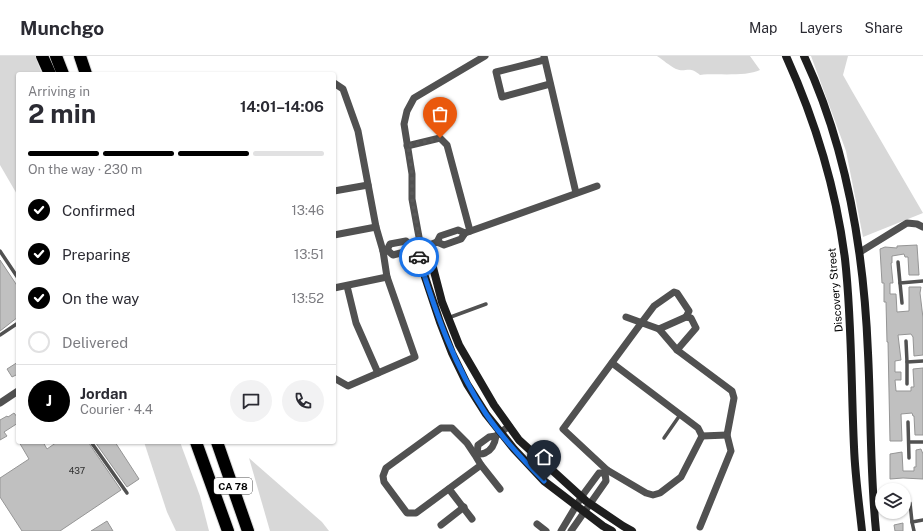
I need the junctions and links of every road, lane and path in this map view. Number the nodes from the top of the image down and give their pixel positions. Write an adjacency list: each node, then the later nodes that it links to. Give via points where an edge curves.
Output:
1 (42, 56): 7 (highway)
2 (56, 56): 8 (highway)
3 (485, 56): 11 (street, via 414,98 404,124)
4 (786, 56): 91 (main road, Discovery Street, via 816,135 840,231 849,296 854,448)
5 (804, 56): 24 (main road, via 816,81 833,133 848,188)
6 (544, 58): 10 (street); 10 (street, via 496,72 502,97)
7 (49, 72)
8 (62, 72)
9 (336, 84): 12 (street, via 343,89 358,131)
10 (550, 84): 15 (street)
11 (408, 146): 18 (street, via 440,138 447,145); 21 (street, via 412,199)
12 (368, 184): 14 (street); 16 (street)
13 (597, 186): 15 (street)
14 (336, 191)
15 (576, 193): 18 (street)
16 (376, 227): 19 (street); 23 (street)
17 (923, 227): 24 (street, via 907,223)
18 (468, 232): 21 (street, via 458,230 440,236 437,242)
19 (336, 235)
20 (409, 244): 21 (street); 23 (street, via 406,241 390,244); 23 (street, via 408,251 393,255)
21 (421, 245): 36 (main road, via 430,256); 54 (main road, via 419,259 452,353 467,384)
22 (0, 251): 26 (lane)
23 (385, 251): 27 (street)
24 (860, 252): 92 (main road, via 868,352 872,490)
25 (898, 262): 29 (lane)
26 (16, 275)
27 (387, 277): 30 (street); 46 (street, via 415,357)
28 (923, 281): 29 (lane)
29 (900, 283): 32 (lane)
30 (347, 286): 31 (street); 46 (street, via 356,323)
31 (336, 288)
32 (902, 303)
33 (486, 304): 36 (lane)
34 (626, 317): 37 (street)
35 (686, 317): 37 (street, via 689,311 674,292 654,306); 39 (street); 42 (street, via 691,318 696,328)
36 (448, 318): 53 (main road, via 459,345)
37 (642, 322): 39 (street); 45 (street)
38 (16, 324): 40 (lane)
39 (659, 329): 42 (street)
40 (0, 335)
41 (906, 341): 44 (lane)
42 (677, 350): 55 (street, via 732,392 734,398)
43 (923, 361): 44 (lane)
44 (907, 362): 48 (lane)
45 (612, 363): 51 (street); 66 (street, via 563,429)
46 (378, 373): 47 (street, via 348,386)
47 (336, 379)
48 (908, 384)
49 (16, 392): 50 (street)
50 (0, 403)
51 (680, 414): 56 (street, via 698,428); 57 (lane)
52 (908, 422): 58 (lane)
53 (509, 426): 54 (street); 70 (main road, via 525,445)
54 (498, 435): 63 (street, via 495,444 485,453); 72 (main road, via 544,481)
55 (727, 435): 56 (street); 82 (street, via 731,451)
56 (702, 436): 66 (street, via 681,477 660,493 646,493)
57 (664, 438)
58 (909, 442): 59 (lane); 64 (lane)
59 (923, 442)
60 (92, 444): 69 (lane)
61 (197, 444): 76 (highway, CA 78)
62 (218, 444): 85 (highway, CA 78)
63 (476, 454): 65 (street); 67 (street, via 452,428 441,428 386,468 383,476 387,487 407,513 412,514)
64 (909, 458)
65 (481, 465): 67 (street); 68 (street)
66 (606, 471): 70 (street, via 599,473); 71 (street, via 606,481)
67 (450, 488): 73 (street)
68 (500, 489)
69 (126, 493)
70 (582, 496): 71 (main road); 72 (street)
71 (590, 504): 74 (street); 90 (main road)
72 (576, 506): 74 (main road); 87 (street)
73 (464, 508): 77 (street); 81 (street)
74 (584, 512): 88 (street); 89 (main road)
75 (911, 512): 79 (lane)
76 (223, 515): 83 (highway); 84 (highway, CA 78)
77 (472, 519)
78 (923, 520): 79 (lane)
79 (912, 522): 93 (lane)
80 (537, 524): 86 (street)
81 (441, 525)
82 (699, 530)
83 (223, 531)
84 (228, 531)
85 (248, 531)
86 (546, 531)
87 (561, 531)
88 (571, 531)
89 (612, 531)
90 (632, 531)
91 (862, 531)
92 (876, 531)
93 (914, 531)

